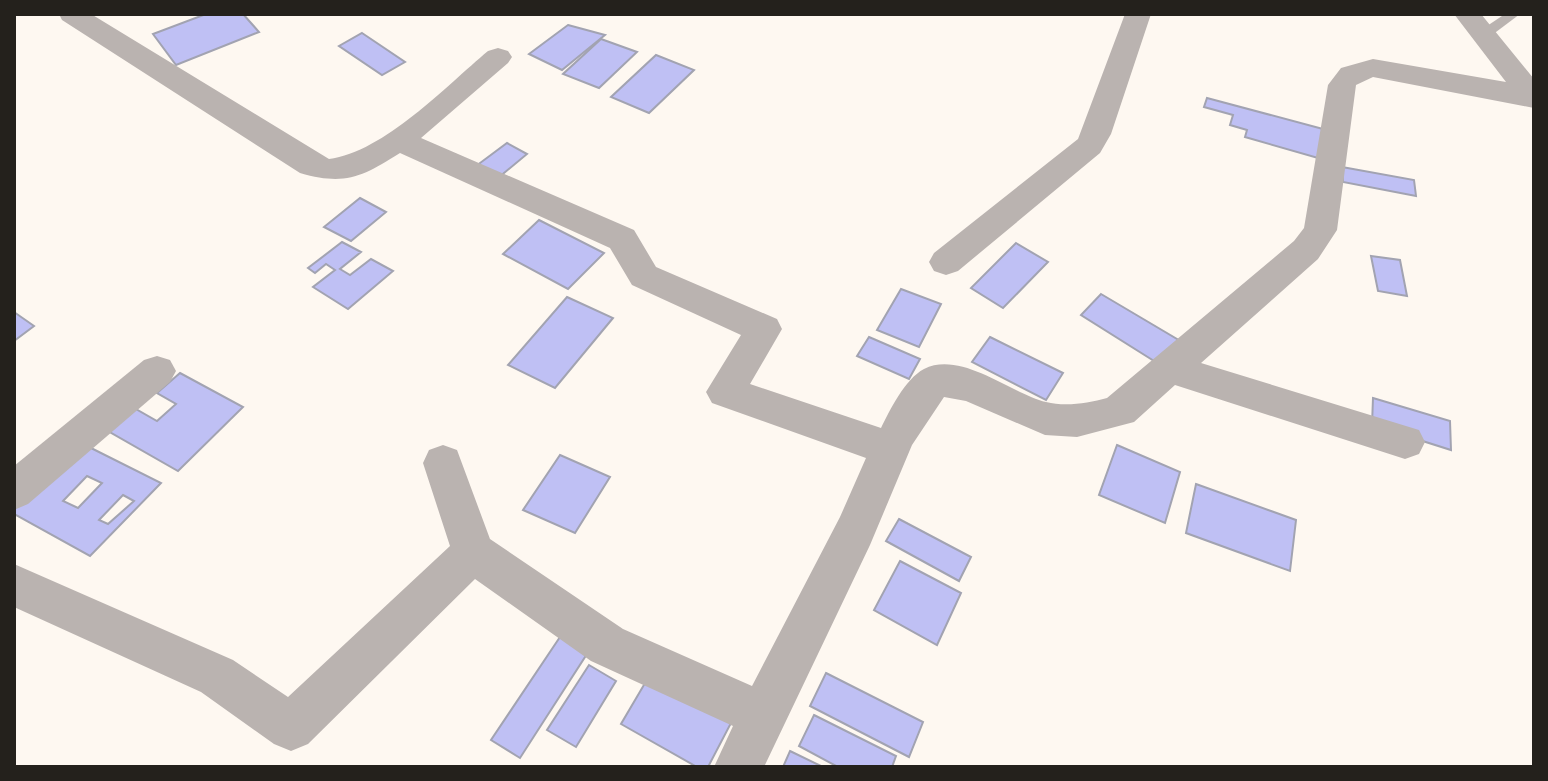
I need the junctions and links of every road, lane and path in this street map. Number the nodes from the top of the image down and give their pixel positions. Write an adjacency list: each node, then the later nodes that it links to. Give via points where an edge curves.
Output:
1 (72, 14): 7 (street, via 311,165 330,170 349,166)
2 (1138, 14): 8 (street, via 1089,146)
3 (1514, 14): 4 (lane)
4 (1475, 25): 6 (street)
5 (498, 57): 7 (street)
6 (1534, 97): 9 (street, via 1373,68 1346,76 1320,230 1306,250)
7 (399, 140): 12 (street, via 622,239 644,276 764,329 725,392)
8 (946, 262)
9 (1168, 368): 11 (street); 12 (street, via 1120,410 1068,421 1037,417 971,383 935,381)
10 (157, 371): 14 (street)
11 (1405, 442)
12 (890, 449): 17 (street)
13 (443, 463): 15 (street)
14 (14, 491)
15 (473, 552): 16 (street, via 291,727 217,676); 17 (street, via 607,645)
16 (14, 585)
17 (762, 715): 18 (street)
18 (739, 767)

